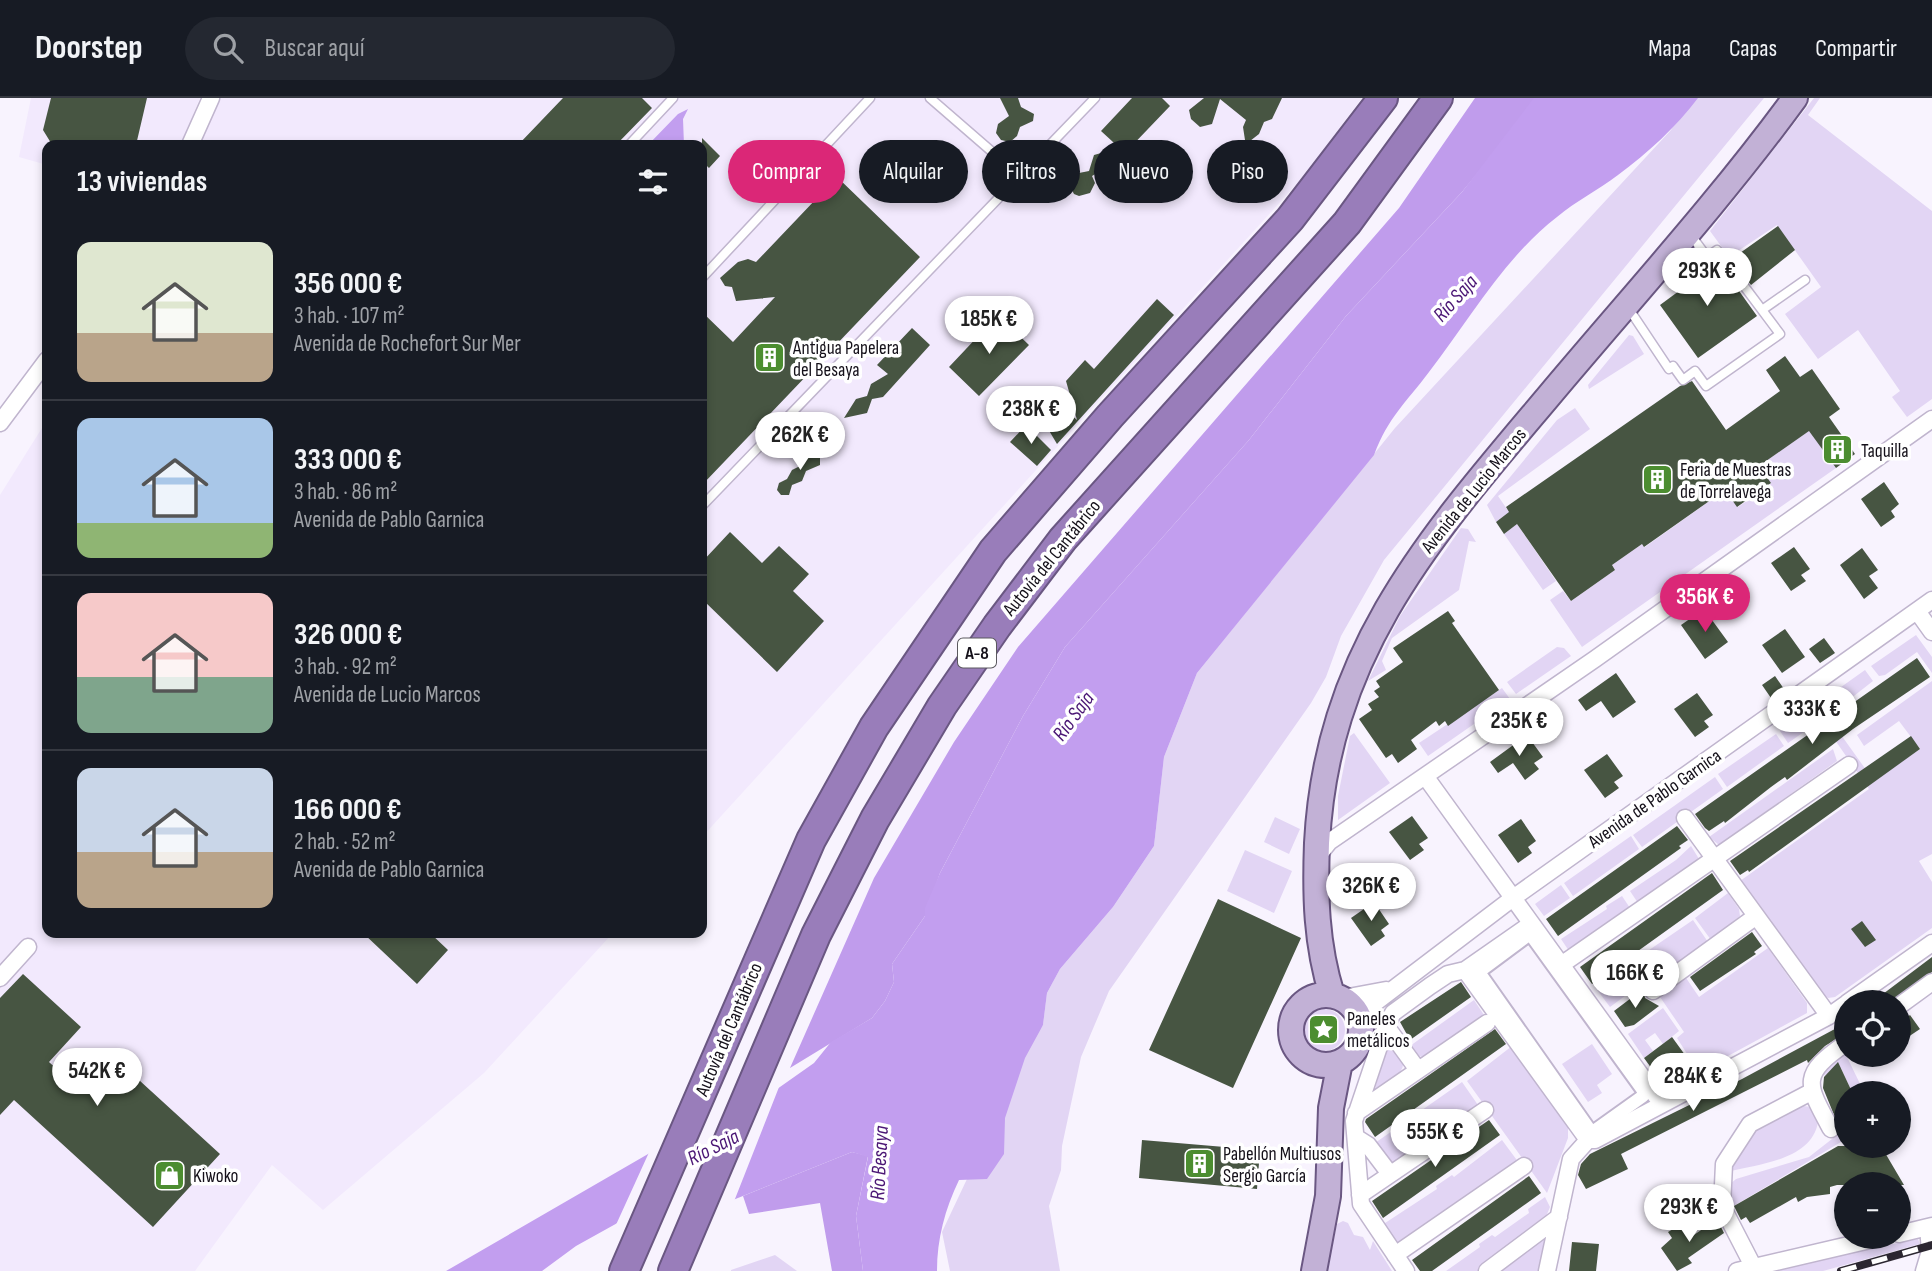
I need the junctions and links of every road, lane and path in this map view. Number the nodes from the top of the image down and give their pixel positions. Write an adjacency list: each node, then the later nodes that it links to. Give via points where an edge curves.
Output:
1 (211, 98): 10 (street)
2 (673, 98): 11 (lane)
3 (870, 98): 16 (lane)
4 (930, 98): 13 (lane)
5 (1095, 98): 12 (lane)
6 (1383, 98): 53 (highway, Autovía del Cantábrico / A-8, via 1290,219 1012,527 948,613 827,807)
7 (1438, 98): 19 (highway, Autovía del Cantábrico / A-8, via 1347,223)
8 (1453, 98): 19 (highway, via 1386,189)
9 (1795, 98): 15 (main road, Avenida de Lucio Marcos)
10 (192, 140)
11 (634, 140)
12 (1055, 140)
13 (982, 143)
14 (994, 203): 24 (lane)
15 (1688, 231): 18 (main road, Avenida de Lucio Marcos); 20 (lane, via 1707,257 1717,250)
16 (707, 273)
17 (1805, 280): 20 (lane)
18 (1625, 305): 20 (lane, via 1669,369 1673,366 1683,380 1695,371 1706,386 1780,334); 31 (main road, Avenida de Lucio Marcos, via 1463,499 1384,611 1362,653 1333,734 1324,774)
19 (1273, 308): 55 (highway, Autovía del Cantábrico / A-8, via 1063,539 972,660 913,752 853,861 816,935)
20 (1762, 310)
21 (42, 367): 23 (street)
22 (1932, 419): 29 (street)
23 (0, 423)
24 (707, 501)
25 (1932, 600): 26 (street, Avenida de Pablo Garnica)
26 (1917, 611): 27 (street); 33 (street, Avenida de Pablo Garnica)
27 (1932, 632)
28 (1849, 765): 32 (street)
29 (1425, 776): 31 (street, via 1329,842); 33 (street)
30 (1685, 818): 32 (street, Avenida de Pablo Garnica)
31 (1317, 857): 38 (main road, Avenida de Lucio Marcos)
32 (1713, 858): 34 (street, Avenida de Pablo Garnica); 39 (street)
33 (1513, 898): 35 (street); 43 (street, Avenida de Pablo Garnica)
34 (1755, 917): 44 (street); 50 (street, Avenida de Pablo Garnica)
35 (1532, 929): 35 (street, via 1644,1092 1594,1131 1479,972); 39 (street); 40 (street)
36 (1932, 943): 45 (street)
37 (28, 947): 41 (street)
38 (1320, 956): 47 (main road, Avenida de Lucio Marcos); 48 (main road, Avenida de Lucio Marcos)
39 (1560, 965): 60 (street)
40 (1465, 970): 52 (street, via 1430,986 1393,1013); 66 (street)
41 (0, 978)
42 (1932, 982): 46 (street)
43 (1391, 988): 48 (street, Avenida de Pablo Garnica); 48 (street, Avenida de Pablo Garnica)
44 (1653, 990)
45 (1865, 990)
46 (1911, 997)
47 (1308, 999): 48 (main road); 56 (main road, via 1298,1009 1291,1034 1295,1047)
48 (1345, 1003): 57 (main road, via 1361,1037 1357,1048)
49 (1834, 1012): 50 (street)
50 (1829, 1016): 60 (street)
51 (1487, 1023): 58 (street)
52 (1386, 1026): 58 (street); 63 (street)
53 (717, 1052): 76 (highway, via 695,1087); 77 (highway, Autovía del Cantábrico / A-8)
54 (1834, 1052): 59 (street, via 1815,1067)
55 (767, 1055): 78 (highway, Autovía del Cantábrico / A-8); 79 (highway, via 751,1122)
56 (1309, 1060): 57 (main road, via 1329,1065); 61 (main road)
57 (1340, 1062): 61 (main road)
58 (1418, 1070): 63 (street)
59 (1811, 1092): 64 (street); 75 (street, via 1750,1124 1724,1164 1722,1206)
60 (1661, 1103): 66 (street)
61 (1331, 1108): 80 (main road, via 1328,1196)
62 (1485, 1110): 68 (street)
63 (1356, 1113): 65 (street)
64 (1831, 1129)
65 (1357, 1138): 68 (street); 69 (street)
66 (1588, 1140): 70 (street, via 1571,1159)
67 (1524, 1166): 74 (street)
68 (1390, 1174): 69 (street)
69 (1360, 1195): 74 (street)
70 (1559, 1217): 82 (street); 83 (street)
71 (1930, 1227): 72 (street); 84 (street)
72 (1911, 1231)
73 (1834, 1248): 75 (street)
74 (1395, 1255): 81 (street)
75 (1745, 1268)
76 (604, 1271)
77 (624, 1271)
78 (673, 1271)
79 (691, 1271)
80 (1314, 1271)
81 (1406, 1271)
82 (1487, 1271)
83 (1547, 1271)
84 (1924, 1271)

